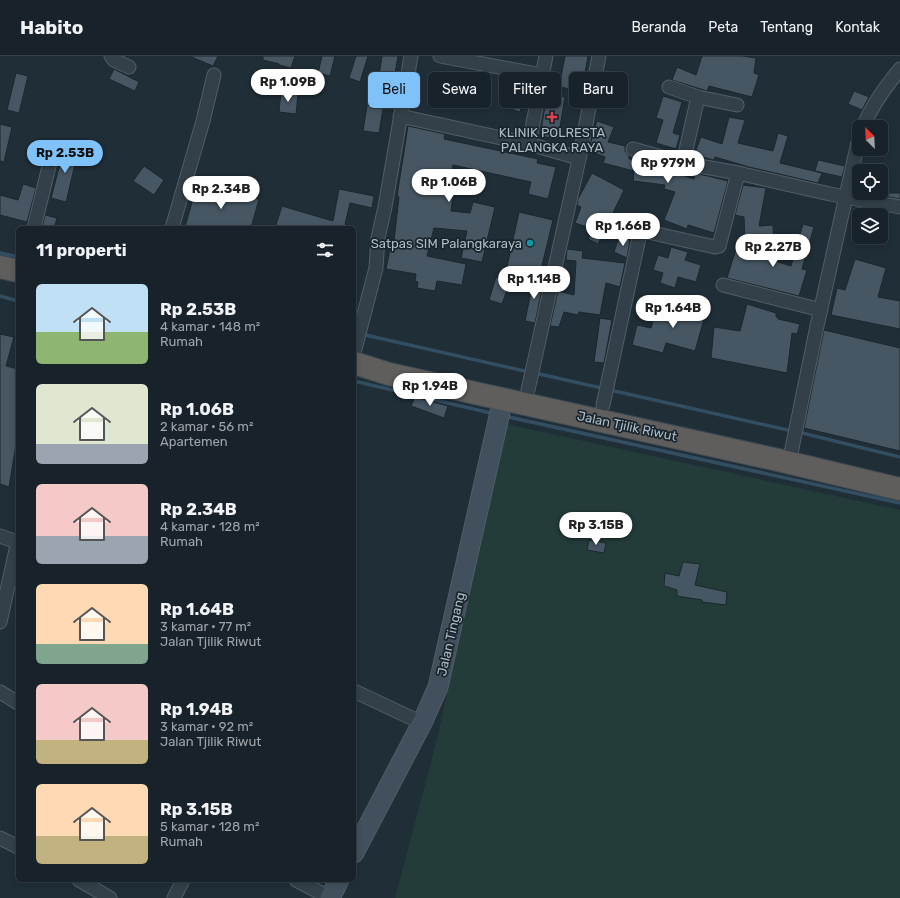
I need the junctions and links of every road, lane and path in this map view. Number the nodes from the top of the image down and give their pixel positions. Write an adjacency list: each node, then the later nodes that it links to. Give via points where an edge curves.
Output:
1 (111, 56): 6 (street)
2 (411, 56): 15 (street)
3 (440, 56): 8 (street)
4 (546, 56): 9 (street)
5 (599, 56): 21 (street)
6 (129, 67)
7 (900, 69): 16 (street, via 881,92)
8 (526, 72)
9 (543, 72)
10 (214, 75): 27 (street)
11 (669, 87): 12 (street)
12 (698, 98): 13 (street); 22 (street)
13 (737, 104)
14 (536, 108): 17 (street)
15 (400, 116): 17 (street); 34 (street, via 378,238 376,268)
16 (866, 120)
17 (529, 144): 21 (street)
18 (633, 149): 22 (street)
19 (855, 156): 24 (street)
20 (51, 158): 26 (street)
21 (579, 158): 35 (street)
22 (683, 164): 23 (street)
23 (738, 173): 24 (street); 37 (street, via 719,246 648,232 638,238)
24 (846, 196): 25 (street); 33 (street)
25 (900, 207)
26 (34, 226)
27 (173, 226)
28 (0, 267): 29 (highway)
29 (16, 271)
30 (0, 282): 32 (highway)
31 (723, 285): 33 (street)
32 (16, 286)
33 (821, 310): 38 (street)
34 (356, 355): 35 (highway, Jalan Tjilik Riwut); 36 (highway, Jalan Tjilik Riwut, via 389,374)
35 (528, 390): 37 (highway, Jalan Tjilik Riwut)
36 (503, 399): 38 (highway, Jalan Tjilik Riwut); 48 (main road, Jalan Tingang, via 442,673 434,699)
37 (603, 405): 38 (highway, Jalan Tjilik Riwut)
38 (791, 455): 39 (highway, Jalan Tjilik Riwut); 40 (highway, Jalan Tjilik Riwut)
39 (900, 474)
40 (900, 489)
41 (0, 536): 42 (street)
42 (16, 540)
43 (16, 550): 44 (street)
44 (0, 622)
45 (0, 692): 47 (street)
46 (356, 692): 48 (street)
47 (16, 702)
48 (422, 723): 51 (main road, Jalan Tingang)
49 (0, 838): 50 (street)
50 (16, 846)
51 (356, 848)
52 (82, 882): 56 (street)
53 (182, 882): 57 (street)
54 (300, 882): 58 (street)
55 (338, 882): 58 (main road)
56 (110, 898)
57 (174, 898)
58 (330, 898)

